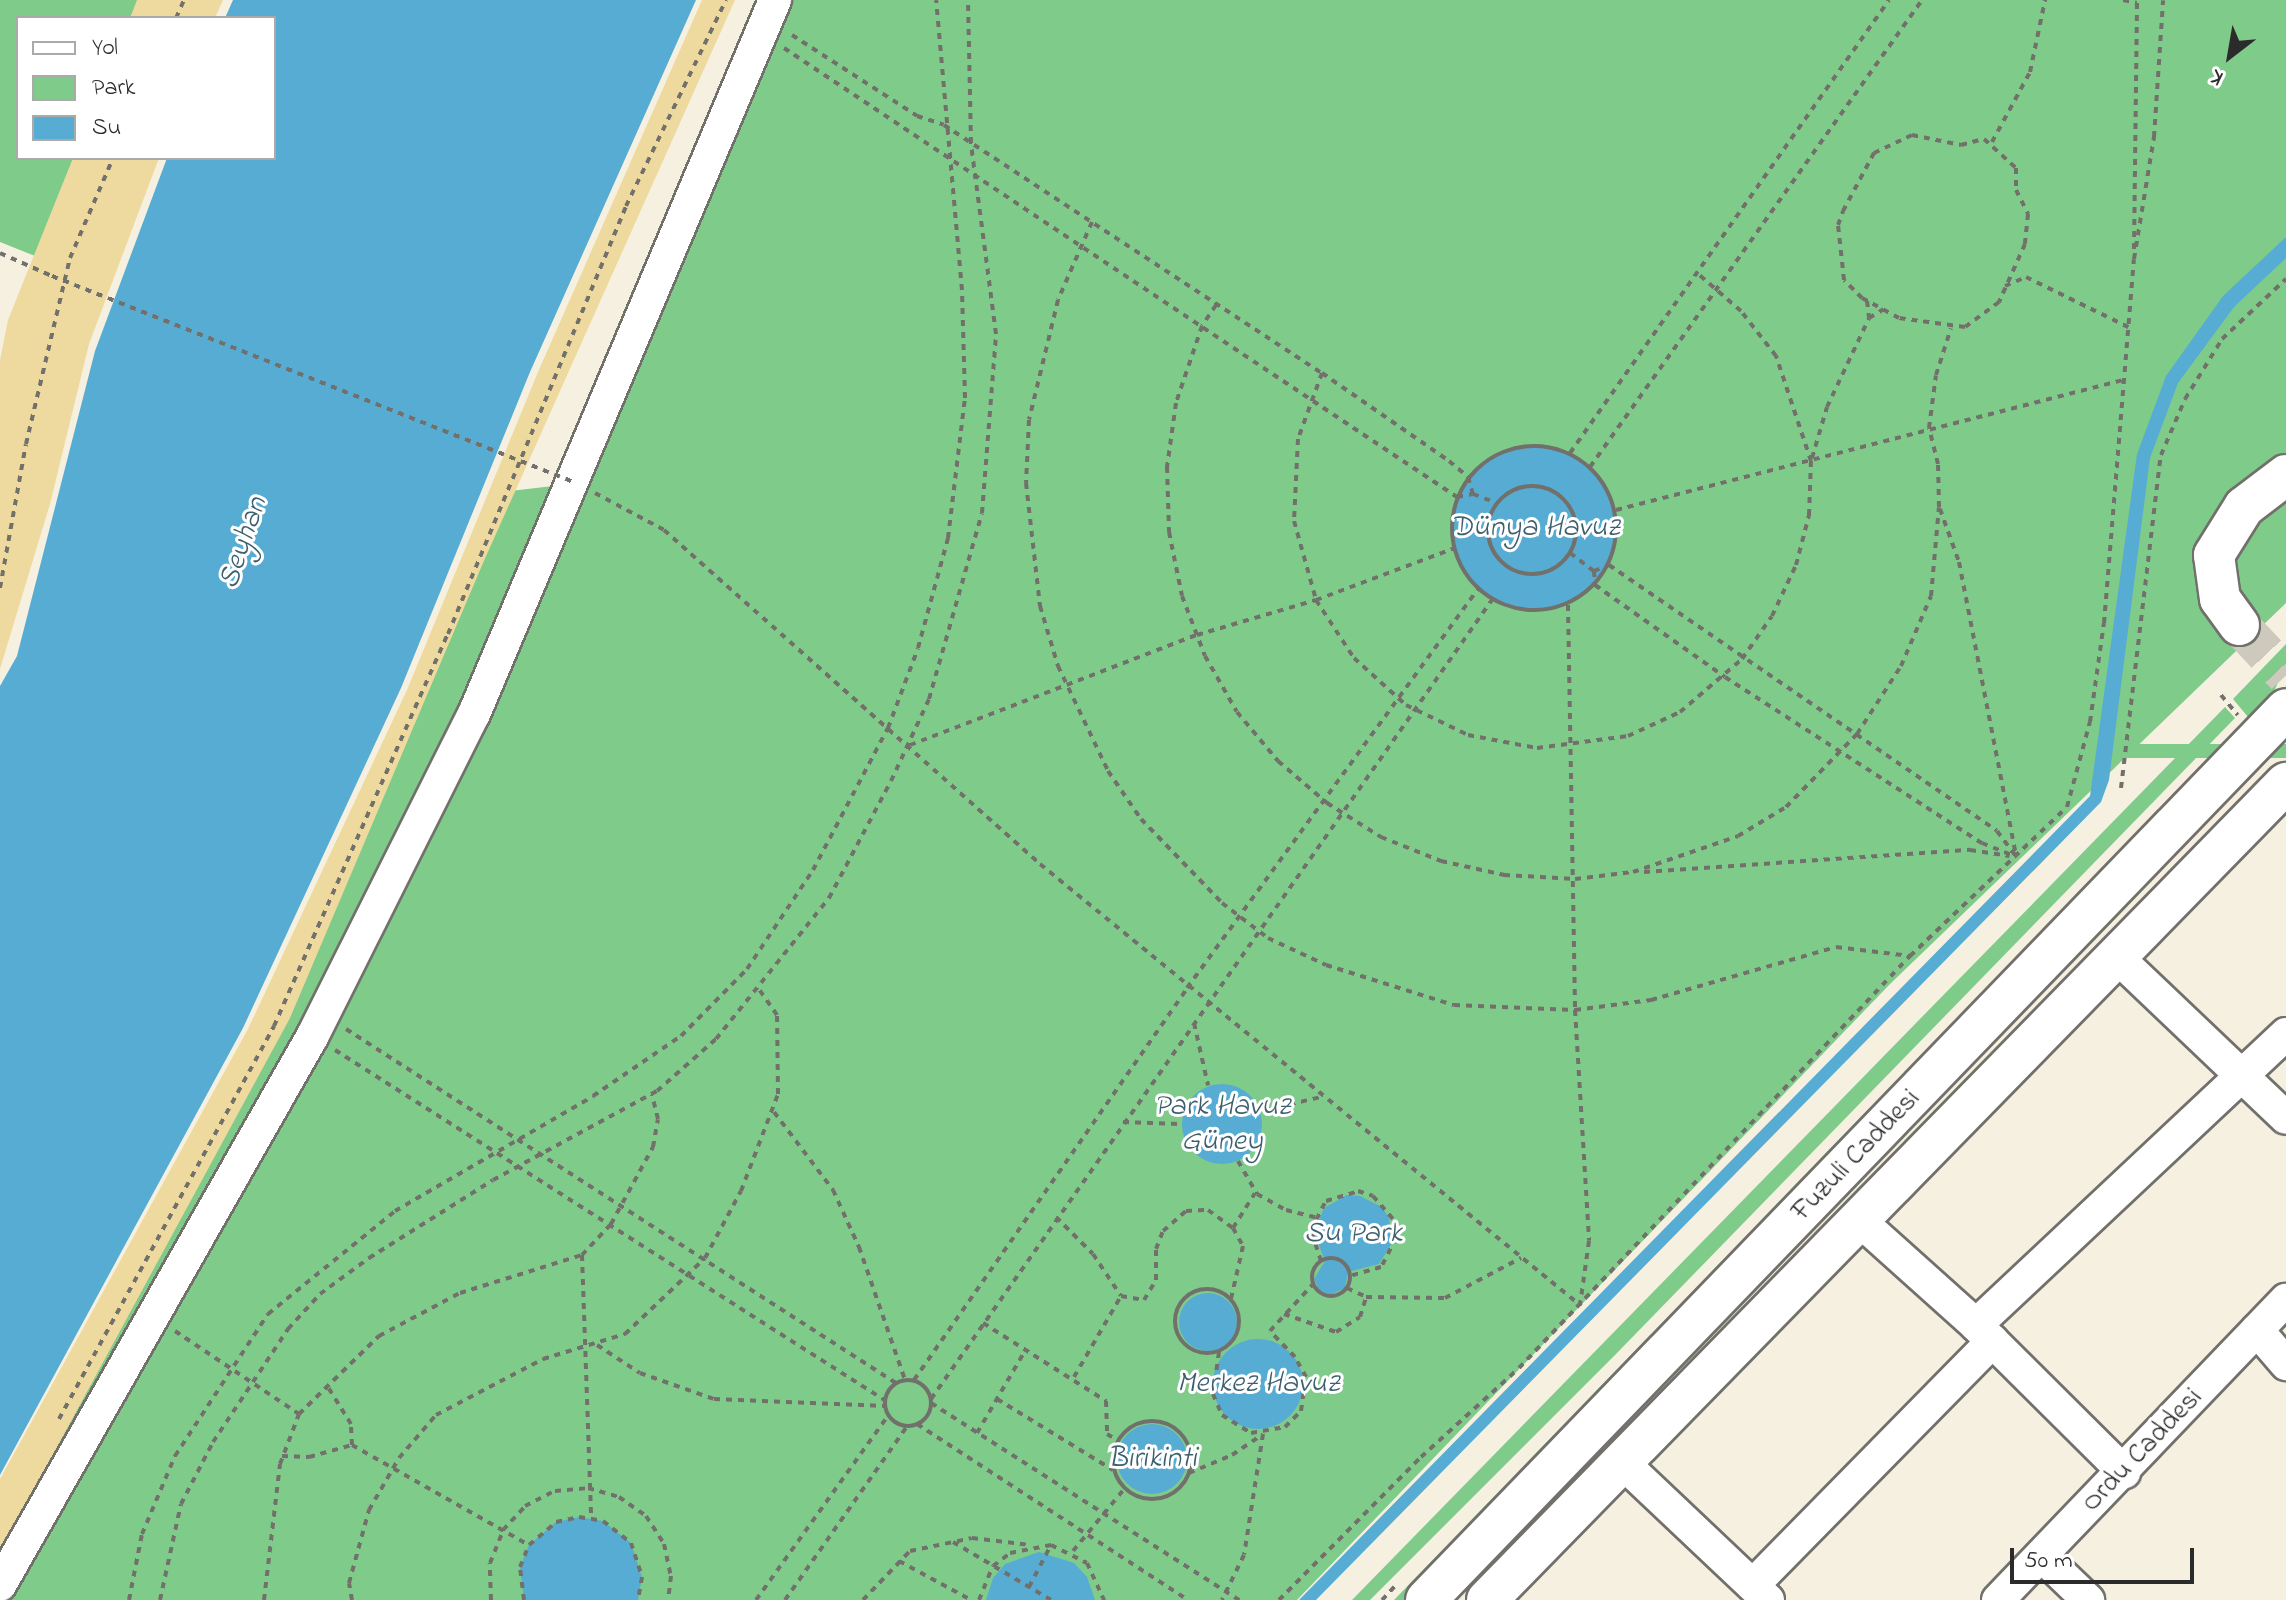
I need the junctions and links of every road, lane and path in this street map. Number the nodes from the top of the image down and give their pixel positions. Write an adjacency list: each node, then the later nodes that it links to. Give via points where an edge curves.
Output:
1 (726, 0): 148 (path, via 626,206 448,634 274,1026)
2 (936, 0): 11 (path)
3 (968, 0): 12 (path)
4 (1889, 0): 22 (path)
5 (1922, 0): 26 (path)
6 (2045, 0): 13 (path, via 2030,72)
7 (2123, 0): 9 (path)
8 (2163, 0): 20 (path, via 2154,137)
9 (2137, 2): 20 (path)
10 (767, 17): 11 (path, via 917,116); 14 (path); 43 (street)
11 (944, 125): 12 (path); 14 (path)
12 (971, 143): 16 (path); 17 (path)
13 (1992, 143): 21 (path, via 2016,168 2016,190 2028,214); 27 (path, via 1984,139 1961,145 1912,135 1874,153 1838,225 1844,280)
14 (948, 158): 16 (path); 67 (path, via 962,290 965,398 948,538 918,648)
15 (112, 160): 54 (path, via 70,258 26,444)
16 (979, 179): 18 (path); 69 (path, via 996,334 982,513 952,631)
17 (1092, 222): 18 (path); 28 (path)
18 (1081, 242): 31 (path); 63 (path, via 1040,359 1026,483 1040,606)
19 (0, 253): 43 (path, bridge)
20 (2134, 259): 32 (path)
21 (2019, 263): 23 (path); 25 (path)
22 (1696, 272): 26 (path); 38 (path)
23 (2026, 277): 25 (path); 32 (path)
24 (2286, 279): 73 (path, via 2222,339 2185,399 2161,455)
25 (2005, 286): 33 (path, via 1992,311 1965,327)
26 (1719, 288): 39 (path, via 1776,356); 40 (path)
27 (1867, 301): 29 (path); 30 (path)
28 (1216, 305): 31 (path); 34 (path)
29 (1884, 309): 30 (path); 33 (path, via 1899,318)
30 (1869, 318): 39 (path, via 1827,407)
31 (1202, 326): 36 (path); 60 (path, via 1176,403 1167,467 1169,532 1182,596)
32 (2128, 327): 35 (path)
33 (1951, 328): 37 (path, via 1936,375)
34 (1322, 373): 36 (path); 42 (path)
35 (2123, 380): 37 (path); 76 (path, via 2104,623 2080,771 2067,807)
36 (1310, 399): 45 (path); 56 (path, via 1298,439 1293,493 1302,561)
37 (1929, 428): 39 (path); 47 (path, via 1938,464)
38 (1570, 453): 40 (path); 42 (path, via 1523,446 1497,453)
39 (1811, 461): 48 (path); 61 (path, via 1809,515 1796,565 1772,616)
40 (1590, 467): 48 (path)
41 (2286, 475): 59 (main road, via 2244,507 2214,555 2220,599)
42 (1468, 477): 44 (path); 45 (path)
43 (571, 481): 67 (path, via 664,530); 88 (street, via 474,714)
44 (1473, 494): 45 (path); 46 (path)
45 (1457, 497): 49 (path)
46 (1496, 503): 50 (path, via 1525,486 1560,495 1575,519); 50 (path, via 1487,532 1495,556 1508,568 1538,574 1558,566)
47 (1939, 507): 68 (path, via 1931,596 1901,666); 76 (path, via 1959,562)
48 (1616, 510): 51 (path)
49 (1455, 548): 55 (path); 56 (path)
50 (1570, 553): 52 (path)
51 (1609, 565): 52 (path); 53 (path); 61 (path)
52 (1594, 571): 53 (path)
53 (1595, 585): 58 (path); 62 (path)
54 (0, 588)
55 (1478, 589): 57 (path); 64 (path)
56 (1316, 600): 60 (path); 64 (path, via 1354,658)
57 (1492, 600): 58 (path, via 1543,611); 66 (path)
58 (1568, 605): 70 (path)
59 (2239, 625)
60 (1197, 635): 63 (path); 74 (path, via 1237,712 1278,761)
61 (1742, 659): 62 (path); 68 (path)
62 (1725, 677): 70 (path, via 1680,712 1628,736); 71 (path)
63 (1065, 684): 69 (path); 79 (path, via 1108,771 1141,819 1179,863)
64 (1397, 698): 66 (path); 74 (path)
65 (2286, 709): 196 (main road, Fuzuli Caddesi)
66 (1416, 711): 70 (path, via 1502,744); 75 (path)
67 (888, 728): 69 (path); 99 (path, via 813,870 747,969 681,1036)
68 (1857, 734): 71 (path); 76 (path, via 1997,831)
69 (908, 746): 83 (path, via 829,898); 84 (path)
70 (1572, 747): 78 (path)
71 (1839, 755): 76 (path, via 1982,843); 77 (path, via 1786,807 1738,836 1687,858)
72 (2286, 783): 82 (main road, Fuzuli Caddesi)
73 (2121, 788)
74 (1323, 800): 75 (path); 79 (path)
75 (1346, 815): 78 (path, via 1381,837 1441,861 1504,875); 80 (path)
76 (2016, 857): 77 (path, via 1970,850); 81 (path)
77 (1633, 872): 78 (path)
78 (1575, 879): 86 (path)
79 (1239, 916): 80 (path); 84 (path)
80 (1260, 933): 85 (path); 86 (path, via 1389,988 1454,1005)
81 (1910, 956): 86 (path, via 1836,947 1651,1000); 123 (path)
82 (2117, 957): 90 (street); 108 (main road, Fuzuli Caddesi)
83 (758, 988): 92 (path, via 716,1039); 95 (path, via 777,1015 780,1065)
84 (1187, 988): 85 (path); 137 (path)
85 (1206, 1005): 87 (path); 93 (path)
86 (1575, 1010): 123 (path, via 1589,1241)
87 (1194, 1023): 91 (path); 97 (path)
88 (318, 1026): 99 (path); 100 (path); 125 (street)
89 (2286, 1034): 90 (street)
90 (2242, 1077): 96 (street); 128 (street)
91 (1208, 1085)
92 (652, 1095): 101 (path); 105 (path, via 658,1119 653,1147)
93 (1321, 1097): 94 (path); 113 (path)
94 (1266, 1110)
95 (773, 1111): 112 (path, via 741,1191); 136 (path, via 833,1190 859,1247)
96 (2286, 1118)
97 (1123, 1122): 98 (path); 106 (path)
98 (1180, 1124)
99 (517, 1141): 100 (path); 101 (path)
100 (497, 1151): 103 (path); 134 (path, via 395,1211 318,1269 268,1314)
101 (543, 1157): 103 (path); 105 (path)
102 (1238, 1161): 104 (path)
103 (521, 1166): 109 (path); 138 (path, via 436,1214 320,1294 269,1353)
104 (1255, 1192): 107 (path, via 1286,1210); 110 (path)
105 (623, 1204): 109 (path); 112 (path)
106 (1056, 1217): 119 (path, via 1093,1254); 126 (path)
107 (1315, 1217): 114 (path, via 1313,1246); 116 (path, via 1326,1201 1341,1193 1373,1196 1387,1207 1395,1221 1392,1254 1381,1267)
108 (1858, 1219): 128 (street); 154 (main road, Fuzuli Caddesi)
109 (611, 1224): 111 (path); 115 (path)
110 (1233, 1228): 119 (path, via 1208,1210 1178,1216 1163,1231 1156,1249 1150,1295 1144,1300); 121 (path, via 1243,1246)
111 (582, 1255): 130 (path); 140 (path, via 460,1293 379,1336)
112 (705, 1258): 115 (path); 139 (path)
113 (1521, 1258): 120 (path, via 1445,1298); 123 (path)
114 (1321, 1261): 116 (path, via 1340,1260); 117 (path, via 1313,1271)
115 (690, 1275): 129 (path, via 625,1334); 143 (path)
116 (1350, 1276): 118 (path)
117 (1313, 1284): 118 (path, via 1329,1296); 124 (path)
118 (1347, 1288): 120 (path)
119 (1121, 1296): 135 (path)
120 (1366, 1297): 124 (path, via 1360,1317 1336,1332)
121 (1231, 1299): 132 (path, via 1240,1323 1230,1345); 132 (path, via 1221,1292 1196,1291 1178,1308 1177,1332 1184,1343 1206,1354)
122 (2286, 1300): 127 (street, Ordu Caddesi)
123 (1580, 1306): 195 (path)
124 (1284, 1314): 150 (path, via 1273,1323 1271,1337 1302,1366 1305,1400 1294,1420)
125 (155, 1318): 134 (path); 173 (street)
126 (983, 1323): 131 (path); 142 (path)
127 (2257, 1330): 133 (street); 157 (street, Ordu Caddesi)
128 (1984, 1333): 157 (street); 176 (street)
129 (597, 1344): 130 (path); 143 (path, via 640,1373 714,1399)
130 (584, 1349): 155 (path, via 543,1359 436,1415); 159 (path)
131 (1026, 1349): 135 (path); 141 (path)
132 (1219, 1352): 150 (path, via 1213,1383 1216,1406 1230,1424)
133 (2286, 1364)
134 (229, 1368): 138 (path); 178 (path, via 170,1469 142,1534)
135 (1073, 1378): 151 (path, via 1106,1401 1107,1434)
136 (905, 1380): 137 (path); 139 (path)
137 (914, 1380): 142 (path)
138 (251, 1383): 144 (path); 179 (path, via 181,1504)
139 (896, 1383): 143 (path)
140 (326, 1384): 144 (path); 152 (path, via 346,1411 355,1438)
141 (997, 1399): 149 (path); 156 (path)
142 (931, 1401): 146 (path, via 927,1417); 149 (path)
143 (886, 1404): 145 (path)
144 (299, 1414): 153 (path)
145 (889, 1414): 147 (path); 186 (path)
146 (917, 1424): 147 (path); 164 (path)
147 (908, 1425): 187 (path)
148 (55, 1428)
149 (977, 1433): 161 (path)
150 (1263, 1434): 158 (path, via 1232,1455); 175 (path, via 1244,1555)
151 (1117, 1440): 156 (path); 158 (path, via 1141,1422 1172,1426 1191,1450)
152 (352, 1445): 153 (path, via 309,1457); 155 (path)
153 (282, 1456): 180 (path)
154 (1622, 1462): 176 (street); 197 (main road, Fuzuli Caddesi)
155 (393, 1469): 163 (path); 181 (path, via 369,1510 357,1547 349,1583)
156 (1113, 1470): 160 (path)
157 (2124, 1472): 170 (street, Ordu Caddesi)
158 (1189, 1473): 160 (path, via 1176,1492 1162,1499 1147,1500)
159 (588, 1488): 162 (path); 163 (path, via 555,1491 525,1506); 185 (path, via 619,1497 646,1516 664,1544 671,1576)
160 (1125, 1488): 161 (path)
161 (1101, 1512): 164 (path); 175 (path)
162 (591, 1518): 166 (path, via 556,1522); 184 (path, via 613,1526 631,1543 642,1577)
163 (503, 1530): 166 (path); 182 (path, via 490,1563)
164 (1086, 1534): 169 (path); 192 (path)
165 (951, 1540): 167 (path, via 1004,1539); 171 (path, via 910,1551); 172 (path)
166 (529, 1545): 183 (path, via 520,1567)
167 (1030, 1545): 168 (path); 172 (path)
168 (1051, 1545): 169 (path); 174 (path)
169 (1072, 1552): 191 (path, via 1097,1578)
170 (2042, 1556): 198 (street, Ordu Caddesi); 199 (street)
171 (898, 1561): 188 (path); 189 (path)
172 (993, 1566): 174 (path); 190 (path)
173 (0, 1585)
174 (1029, 1587): 177 (path)
175 (1227, 1592): 193 (path); 194 (path)
176 (1760, 1595)
177 (1046, 1599)
178 (129, 1600)
179 (160, 1600)
180 (264, 1600)
181 (352, 1600)
182 (491, 1600)
183 (524, 1600)
184 (638, 1600)
185 (668, 1600)
186 (756, 1600)
187 (785, 1600)
188 (863, 1600)
189 (971, 1600)
190 (979, 1600)
191 (1104, 1600)
192 (1188, 1600)
193 (1222, 1600)
194 (1239, 1600)
195 (1279, 1600)
196 (1426, 1600)
197 (1487, 1600)
198 (1998, 1600)
199 (2088, 1600)

